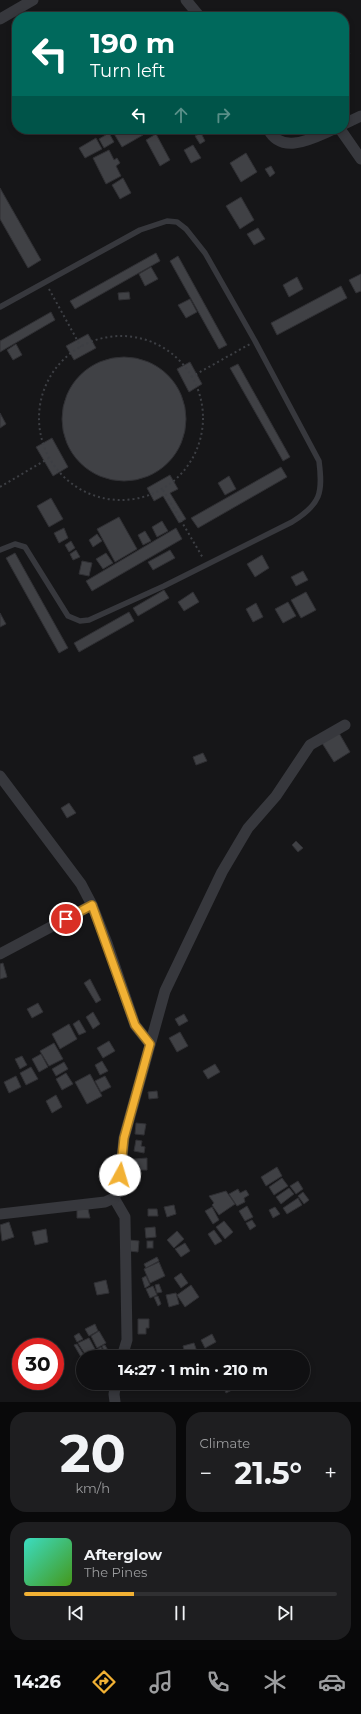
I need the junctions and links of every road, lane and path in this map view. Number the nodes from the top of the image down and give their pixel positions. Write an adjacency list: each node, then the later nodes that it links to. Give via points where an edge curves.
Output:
1 (33, 0): 3 (street)
2 (186, 0): 5 (street)
3 (12, 12)
4 (12, 12): 6 (street)
5 (196, 12)
6 (0, 19)
7 (361, 116): 8 (street)
8 (349, 122)
9 (270, 134): 10 (street, via 281,143 301,143)
10 (322, 134)
11 (344, 134): 12 (street)
12 (361, 159)
13 (45, 282): 14 (lane); 15 (lane, via 140,230 167,221 177,222 186,228 205,253); 16 (path)
14 (0, 307)
15 (255, 341): 17 (path); 22 (lane, via 319,461 320,493 306,513 292,522)
16 (82, 347): 17 (path, via 91,341 118,336 145,339 170,352 184,364); 18 (path, via 67,356 50,377 40,403 40,430)
17 (191, 377): 20 (path, via 201,397 204,424 198,450 184,473)
18 (49, 458): 19 (path); 20 (path, via 64,477 86,493 112,500 138,499)
19 (0, 487)
20 (163, 490): 22 (path)
21 (0, 550): 22 (lane, via 15,544 25,547 64,611 72,619 80,621 100,616)
22 (207, 564)
23 (345, 725): 27 (street, via 310,745 276,796 248,828 222,872 164,991)
24 (0, 776): 25 (street, via 81,884)
25 (92, 905): 26 (street); 27 (street, via 135,1025)
26 (0, 954)
27 (150, 1044): 28 (street, via 124,1138 119,1188)
28 (114, 1198): 29 (street, via 105,1202); 30 (street, via 125,1217 127,1340)
29 (0, 1214)
30 (124, 1350)

